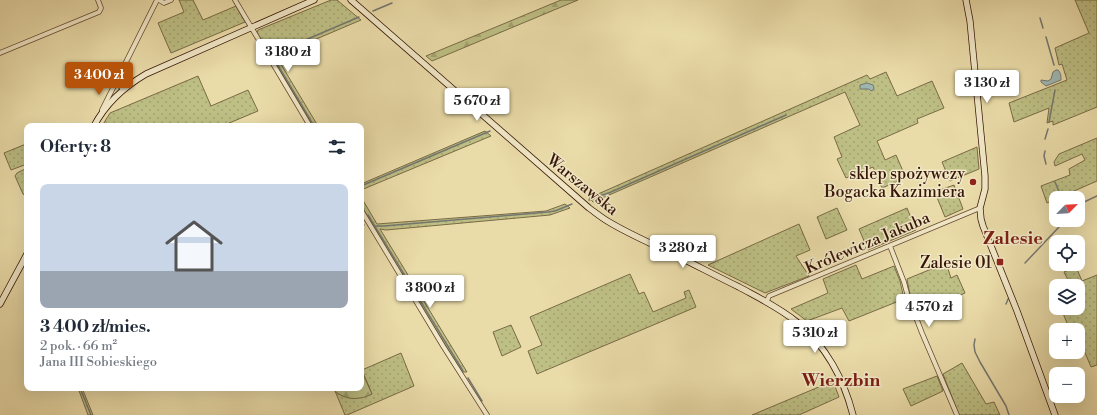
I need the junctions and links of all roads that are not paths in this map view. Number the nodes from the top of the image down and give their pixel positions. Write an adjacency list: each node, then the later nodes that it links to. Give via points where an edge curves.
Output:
1 (98, 0): 9 (street, via 100,12)
2 (158, 0): 3 (street, via 164,3); 10 (street)
3 (171, 0)
4 (236, 0): 8 (street)
5 (314, 0): 8 (main road)
6 (352, 0): 19 (main road, Warszawska, via 589,208 628,233)
7 (966, 0): 15 (main road, via 985,176 985,189)
8 (251, 28): 11 (main road, via 146,74); 14 (street)
9 (0, 53)
10 (116, 82): 11 (street); 12 (street)
11 (123, 89): 12 (main road)
12 (99, 117): 13 (main road)
13 (96, 123)
14 (308, 123)
15 (980, 208): 17 (street, Królewicza Jakuba); 24 (main road, via 983,226)
16 (364, 215): 21 (street)
17 (890, 246): 19 (street, Królewicza Jakuba, via 769,296); 23 (street, via 922,333)
18 (24, 260): 20 (main road)
19 (767, 301): 22 (main road, Warszawska, via 799,323 816,341 840,377)
20 (0, 304)
21 (488, 415)
22 (853, 415)
23 (957, 415)
24 (1055, 415)

